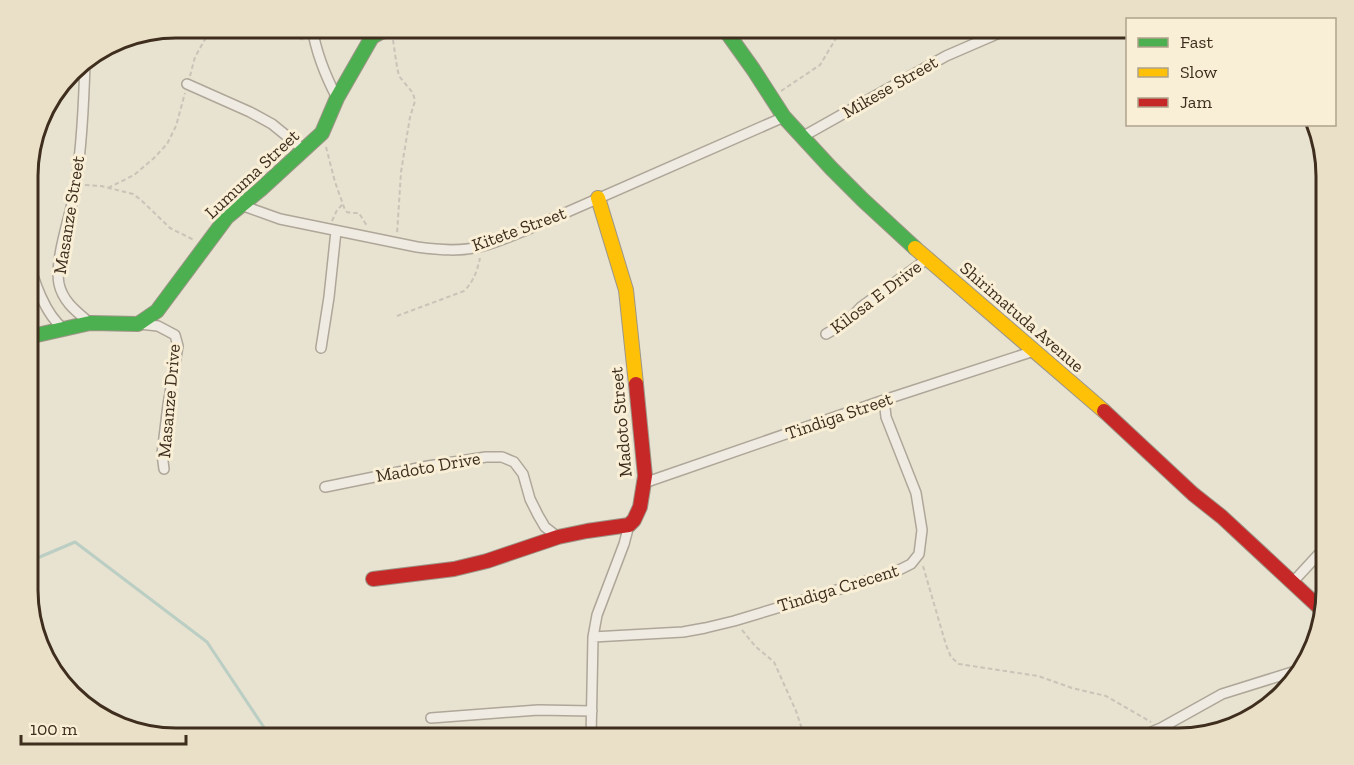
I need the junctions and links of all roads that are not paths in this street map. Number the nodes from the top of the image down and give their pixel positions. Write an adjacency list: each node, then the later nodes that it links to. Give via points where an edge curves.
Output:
1 (314, 38): 7 (street)
2 (371, 38): 7 (street, Lumuma Street)
3 (731, 38): 8 (street, Shirimatuda Avenue)
4 (988, 38): 9 (street, Mikese Street, via 946,56)
5 (85, 72): 16 (street, Masanze Street, via 76,184 58,278 63,297)
6 (187, 84): 10 (street, via 272,124)
7 (337, 98): 10 (street, Lumuma Street, via 322,133)
8 (784, 117): 9 (street, Shirimatuda Avenue); 11 (street, Kitete Street)
9 (802, 137): 14 (street, Shirimatuda Avenue)
10 (304, 150): 12 (street, Lumuma Street)
11 (598, 198): 13 (street, Kitete Street, via 524,231 465,249 436,250); 25 (street, Madoto Street, via 626,290)
12 (241, 204): 13 (street, Kitete Street, via 280,219); 17 (street, Lumuma Street, via 157,311)
13 (332, 230): 21 (street, via 329,297)
14 (927, 259): 19 (street, Kilosa E Drive); 22 (street, Shirimatuda Avenue)
15 (38, 286): 18 (street, via 57,324)
16 (90, 323): 17 (street); 18 (street)
17 (138, 324): 24 (street, Masanze Drive, via 158,326 177,340 162,454)
18 (64, 329): 20 (street)
19 (826, 334)
20 (38, 335)
21 (321, 348)
22 (1034, 351): 23 (street, Tindiga Street); 31 (street, Shirimatuda Avenue)
23 (887, 399): 25 (street, Tindiga Street); 33 (street, Tindiga Crecent, via 886,417 916,493 922,530 919,554 911,564 893,573 705,628)
24 (164, 470)
25 (645, 483): 27 (street, Madoto Street, via 639,511)
26 (324, 487): 28 (street, Madoto Drive, via 428,466 502,457 514,462 523,474 537,515)
27 (629, 525): 28 (street); 33 (street)
28 (558, 537): 30 (street, via 454,569)
29 (1316, 557): 31 (street)
30 (373, 579)
31 (1292, 583): 32 (street, Shirimatuda Avenue)
32 (1315, 604)
33 (593, 637): 35 (street)
34 (1288, 673): 37 (street, via 1222,694)
35 (592, 711): 36 (street, via 538,710); 38 (street)
36 (431, 718)
37 (1163, 727)
38 (591, 728)

